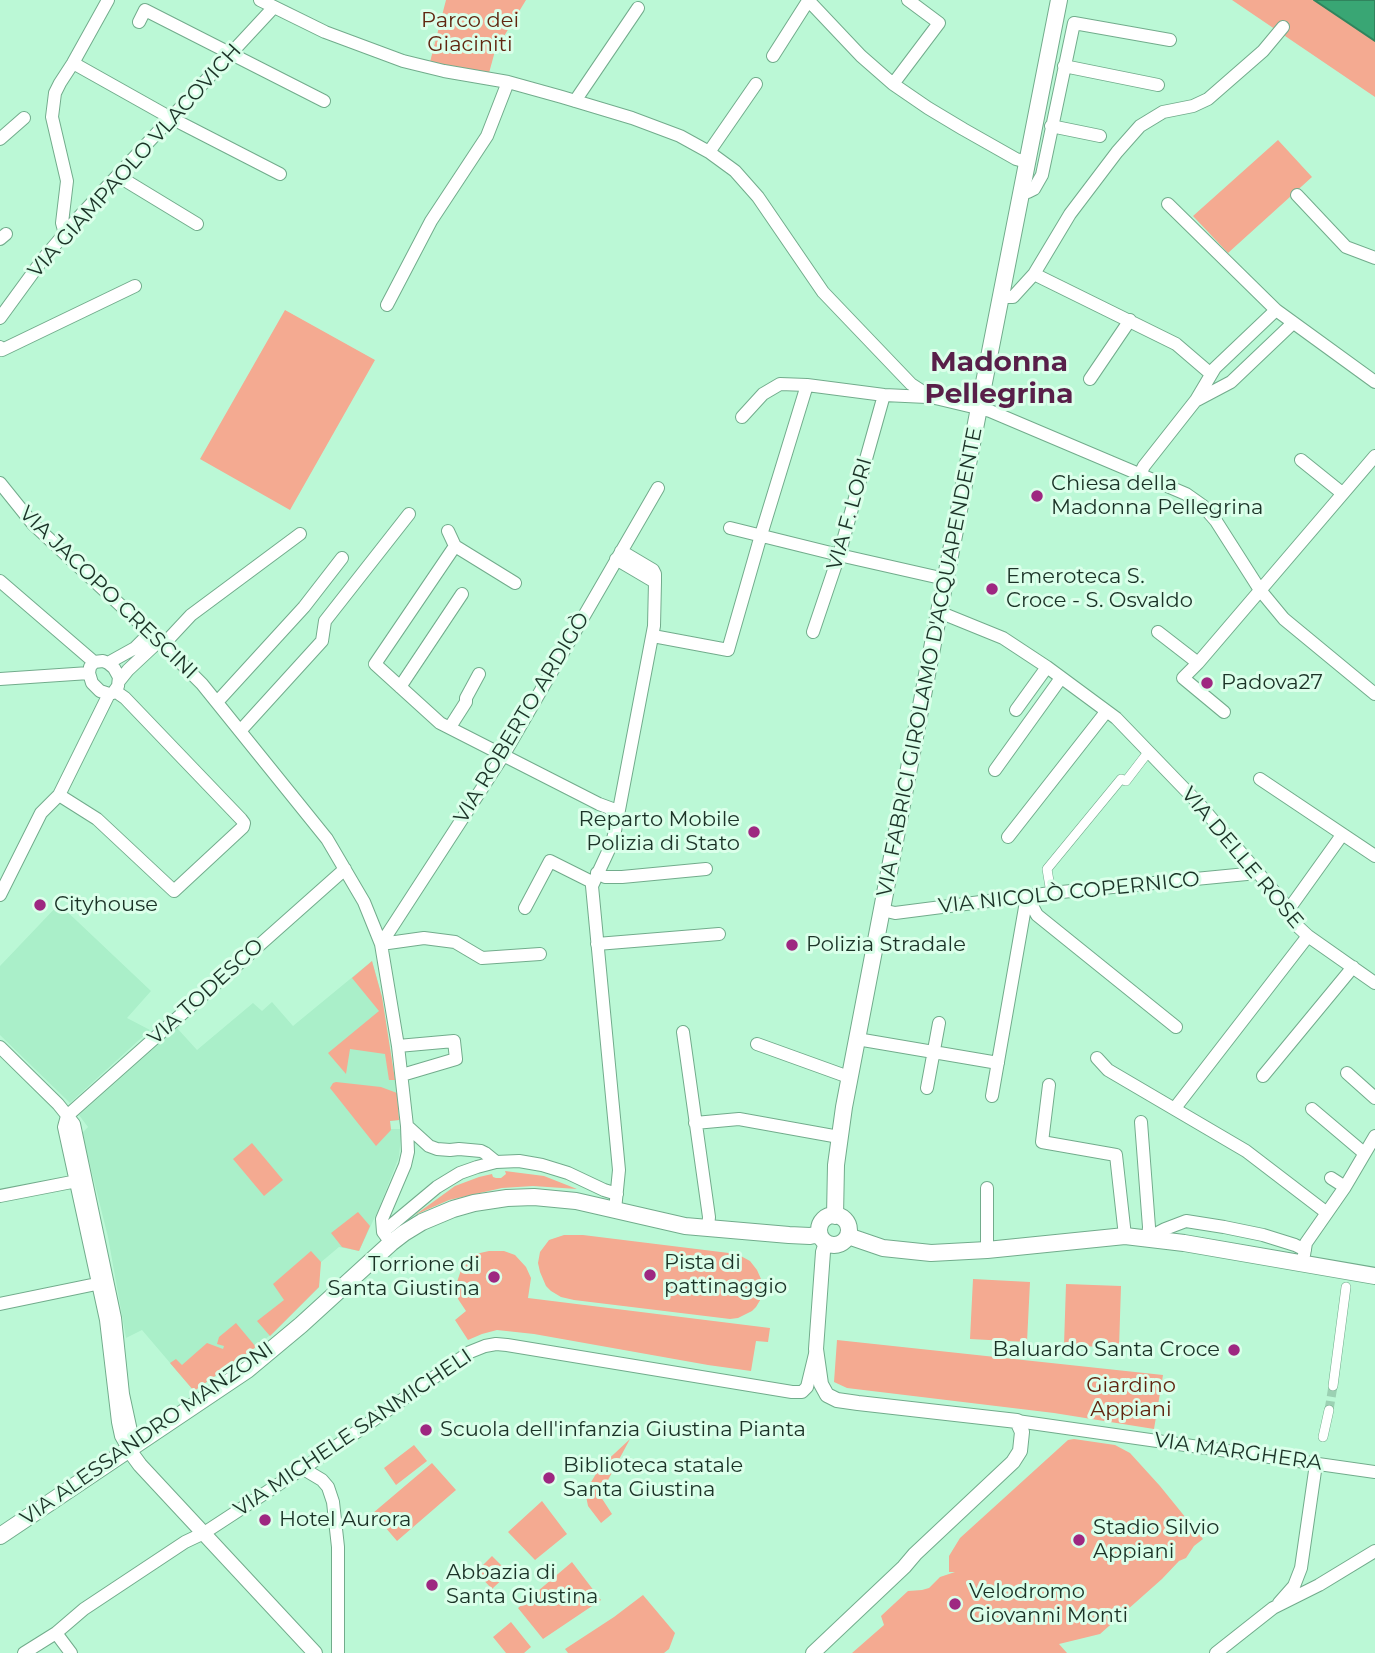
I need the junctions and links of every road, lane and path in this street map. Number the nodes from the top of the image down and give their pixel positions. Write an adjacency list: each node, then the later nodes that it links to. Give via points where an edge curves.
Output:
1 (108, 0): 13 (street)
2 (260, 0): 6 (street)
3 (808, 0): 12 (street); 16 (street)
4 (908, 0): 16 (street, via 939,23)
5 (1059, 0): 27 (main road, VIA FABRICI GIROLAMO D'ACQUAPENDENTE)
6 (274, 7): 11 (street, VIA GIAMPAOLO VLACOVICH); 15 (street, via 403,61)
7 (638, 8): 20 (street)
8 (139, 22): 11 (street, via 145,10)
9 (1283, 27): 36 (street, via 1208,99 1164,112 1140,126 1070,215)
10 (1170, 40): 14 (street, via 1074,23)
11 (231, 52): 19 (street); 22 (street, VIA GIAMPAOLO VLACOVICH)
12 (773, 56)
13 (73, 63): 22 (street); 34 (street, via 55,93 52,117 68,181 62,223)
14 (1064, 66): 18 (street); 23 (street)
15 (508, 82): 20 (street); 39 (street, via 487,136 431,221)
16 (893, 84): 27 (street, via 963,129)
17 (756, 85): 26 (street)
18 (1158, 85)
19 (324, 101)
20 (575, 101): 26 (street, via 680,136)
21 (24, 118): 25 (street)
22 (171, 118): 28 (street); 29 (street, VIA GIAMPAOLO VLACOVICH)
23 (1051, 126): 24 (street); 30 (street, via 1041,175 1034,190)
24 (1100, 136)
25 (0, 139)
26 (709, 152): 50 (street, via 735,171 758,197 838,309 911,384)
27 (1027, 162): 30 (main road, VIA FABRICI GIROLAMO D'ACQUAPENDENTE)
28 (280, 174)
29 (118, 176): 33 (street); 34 (street, VIA GIAMPAOLO VLACOVICH)
30 (1022, 191): 38 (main road, VIA FABRICI GIROLAMO D'ACQUAPENDENTE)
31 (1297, 195): 35 (street, via 1346,247)
32 (1168, 204): 40 (street)
33 (197, 224)
34 (65, 234): 41 (street, VIA GIAMPAOLO VLACOVICH)
35 (1375, 258)
36 (1034, 274): 38 (street, via 1013,297); 42 (street)
37 (135, 286): 44 (street)
38 (1001, 297): 52 (main road, VIA FABRICI GIROLAMO D'ACQUAPENDENTE)
39 (387, 306)
40 (1276, 310): 43 (street); 45 (street)
41 (0, 318)
42 (1130, 320): 45 (street, via 1176,344); 46 (street)
43 (1293, 323): 47 (street); 51 (street, via 1231,382)
44 (0, 347)
45 (1211, 374): 51 (street)
46 (1090, 379)
47 (1375, 382)
48 (807, 385): 49 (street); 53 (street, via 780,384 763,394); 64 (street)
49 (884, 395): 50 (street); 67 (street, VIA F. LORI)
50 (931, 397): 52 (street)
51 (1196, 400): 56 (street)
52 (980, 408): 56 (street); 69 (main road, VIA FABRICI GIROLAMO D'ACQUAPENDENTE)
53 (742, 417)
54 (1375, 456): 59 (street)
55 (1301, 460): 59 (street)
56 (1140, 474): 72 (street, via 1203,506)
57 (0, 483): 78 (street, VIA JACOPO CRESCINI, via 33,524)
58 (659, 488): 66 (street, VIA ROBERTO ARDIGÒ)
59 (1342, 493): 72 (street)
60 (409, 514): 94 (street, via 325,621 322,641)
61 (730, 527): 64 (street)
62 (448, 531): 65 (street)
63 (300, 534): 78 (street)
64 (761, 536): 67 (street); 77 (street, via 727,650)
65 (455, 546): 71 (street); 86 (street, via 375,664)
66 (619, 555): 77 (street, via 654,582); 96 (street, VIA ROBERTO ARDIGÒ)
67 (839, 555): 69 (street); 75 (street, VIA F. LORI)
68 (342, 558): 89 (street)
69 (946, 579): 74 (main road, VIA FABRICI GIROLAMO D'ACQUAPENDENTE)
70 (0, 582): 81 (street)
71 (515, 583)
72 (1260, 590): 80 (street); 88 (street, via 1284,619)
73 (462, 594): 86 (street)
74 (939, 612): 82 (street, VIA DELLE ROSE, via 1003,638); 113 (main road, VIA FABRICI GIROLAMO D'ACQUAPENDENTE)
75 (813, 632)
76 (1158, 632): 80 (street)
77 (653, 636): 100 (street)
78 (157, 640): 79 (street); 87 (street); 89 (street, VIA JACOPO CRESCINI)
79 (108, 663): 81 (street, via 99,660); 87 (street, via 114,668)
80 (1198, 663): 92 (street, via 1184,678)
81 (92, 667): 85 (street); 87 (street, via 96,689)
82 (1047, 667): 84 (street, VIA DELLE ROSE); 90 (street)
83 (479, 674): 93 (street)
84 (1061, 678): 91 (street, VIA DELLE ROSE); 97 (street)
85 (0, 679)
86 (400, 687): 93 (street, via 433,718)
87 (115, 689): 99 (street); 99 (street, via 241,819 243,827 174,891 97,820)
88 (1375, 694)
89 (218, 701): 94 (street, VIA JACOPO CRESCINI)
90 (1016, 710)
91 (1106, 712): 95 (street, VIA DELLE ROSE); 102 (street)
92 (1224, 712)
93 (450, 727): 96 (street)
94 (241, 730): 104 (street, VIA JACOPO CRESCINI, via 327,839)
95 (1149, 751): 106 (street, VIA DELLE ROSE); 108 (street, via 1047,869)
96 (503, 756): 100 (street); 116 (street, VIA ROBERTO ARDIGÒ)
97 (995, 770)
98 (1260, 779): 101 (street)
99 (60, 795): 109 (street, via 41,813)
100 (618, 811): 107 (street, via 612,843)
101 (1342, 835): 103 (street); 112 (street)
102 (1008, 837)
103 (1375, 856)
104 (345, 869): 116 (street, VIA JACOPO CRESCINI); 141 (street, VIA TODESCO)
105 (706, 869): 107 (street)
106 (1256, 873): 108 (street, VIA NICOLÒ COPERNICO); 112 (street, VIA DELLE ROSE)
107 (595, 878): 111 (street, via 550,861); 117 (street)
108 (1051, 893): 110 (street, VIA NICOLÒ COPERNICO)
109 (0, 895)
110 (1027, 896): 113 (street, VIA NICOLÒ COPERNICO, via 895,913); 122 (street, via 1037,915); 130 (street)
111 (525, 908)
112 (1289, 909): 115 (street, VIA DELLE ROSE, via 1293,922)
113 (882, 910): 124 (main road, VIA FABRICI GIROLAMO D'ACQUAPENDENTE)
114 (719, 934): 117 (street)
115 (1308, 936): 119 (street, VIA DELLE ROSE); 139 (street)
116 (381, 944): 118 (street, via 424,938 454,942 482,958); 126 (street, VIA JACOPO CRESCINI)
117 (597, 944): 154 (street, via 619,1170)
118 (540, 954)
119 (1353, 967): 120 (street, VIA DELLE ROSE); 134 (street)
120 (1375, 982)
121 (939, 1023): 128 (street)
122 (1176, 1027)
123 (683, 1031): 143 (street)
124 (857, 1039): 128 (street); 133 (main road, VIA FABRICI GIROLAMO D'ACQUAPENDENTE)
125 (757, 1044): 133 (street)
126 (398, 1046): 132 (street, VIA JACOPO CRESCINI); 132 (street, via 454,1041 456,1059)
127 (0, 1047): 141 (street)
128 (933, 1052): 130 (street); 136 (street)
129 (1097, 1058): 139 (street, via 1108,1070)
130 (998, 1063): 137 (street)
131 (1347, 1073): 138 (street)
132 (402, 1075): 144 (street, VIA JACOPO CRESCINI)
133 (850, 1076): 146 (main road, VIA FABRICI GIROLAMO D'ACQUAPENDENTE)
134 (1263, 1076)
135 (1049, 1085): 159 (street, via 1042,1142 1116,1154)
136 (927, 1088)
137 (992, 1096)
138 (1375, 1098)
139 (1175, 1108): 155 (street, via 1246,1151)
140 (1311, 1109): 147 (street)
141 (67, 1116): 150 (street, via 64,1127)
142 (1141, 1122): 162 (street)
143 (695, 1124): 146 (street, via 739,1119); 157 (street)
144 (407, 1126): 148 (street, via 429,1146 481,1151); 160 (street, VIA JACOPO CRESCINI, via 405,1165 382,1219)
145 (1375, 1136): 147 (street)
146 (839, 1137): 156 (main road, VIA FABRICI GIROLAMO D'ACQUAPENDENTE)
147 (1364, 1153): 151 (street)
148 (496, 1162): 154 (street, VIA ALESSANDRO MANZONI, via 519,1161 569,1174 604,1190); 160 (street, VIA ALESSANDRO MANZONI, via 460,1173 437,1187)
149 (1331, 1178): 151 (street)
150 (80, 1180): 153 (street); 166 (street)
151 (1345, 1187): 155 (street)
152 (987, 1188): 163 (street)
153 (0, 1196)
154 (616, 1202): 157 (main road, VIA ALESSANDRO MANZONI, via 673,1224); 160 (main road, VIA ALESSANDRO MANZONI, via 534,1197 474,1203)
155 (1327, 1213): 164 (street)
156 (835, 1216): 158 (main road, via 844,1219); 161 (main road, via 822,1221)
157 (708, 1228): 161 (main road, VIA ALESSANDRO MANZONI)
158 (848, 1236): 161 (main road, via 830,1245); 163 (main road, via 900,1250)
159 (1125, 1236): 162 (main road); 163 (main road)
160 (387, 1238): 176 (main road, VIA ALESSANDRO MANZONI, via 266,1355)
161 (823, 1238): 169 (street)
162 (1148, 1238): 164 (main road); 164 (street, via 1186,1221 1263,1235)
163 (987, 1250)
164 (1304, 1253): 165 (main road)
165 (1375, 1276)
166 (103, 1282): 168 (street); 176 (street, via 118,1422)
167 (1346, 1287): 170 (street)
168 (0, 1304)
169 (816, 1349): 171 (street, via 809,1382); 172 (street)
170 (1333, 1386)
171 (802, 1392): 172 (street, VIA MICHELE SANMICHELI); 178 (street, VIA MICHELE SANMICHELI, via 496,1344 470,1352)
172 (827, 1395): 174 (street, VIA MICHELE SANMICHELI, via 836,1400)
173 (1329, 1410): 175 (street)
174 (1017, 1421): 177 (street, VIA MARGHERA); 191 (street, via 1022,1443 1013,1462)
175 (1323, 1437)
176 (129, 1450): 180 (street); 181 (main road, VIA ALESSANDRO MANZONI)
177 (1316, 1464): 179 (street, VIA MARGHERA); 183 (street)
178 (302, 1468): 180 (street, VIA MICHELE SANMICHELI); 190 (street, via 322,1479 333,1502 339,1557)
179 (1375, 1472)
180 (204, 1533): 186 (street, VIA MICHELE SANMICHELI, via 84,1609); 189 (street)
181 (0, 1536)
182 (1375, 1551): 184 (street)
183 (1301, 1568): 184 (street, via 1308,1580); 185 (street, via 1289,1592)
184 (1319, 1585): 185 (street)
185 (1273, 1608): 192 (street)
186 (56, 1633): 187 (street, VIA MICHELE SANMICHELI); 188 (street)
187 (24, 1653)
188 (71, 1653)
189 (315, 1653)
190 (338, 1653)
191 (813, 1653)
192 (1216, 1653)

